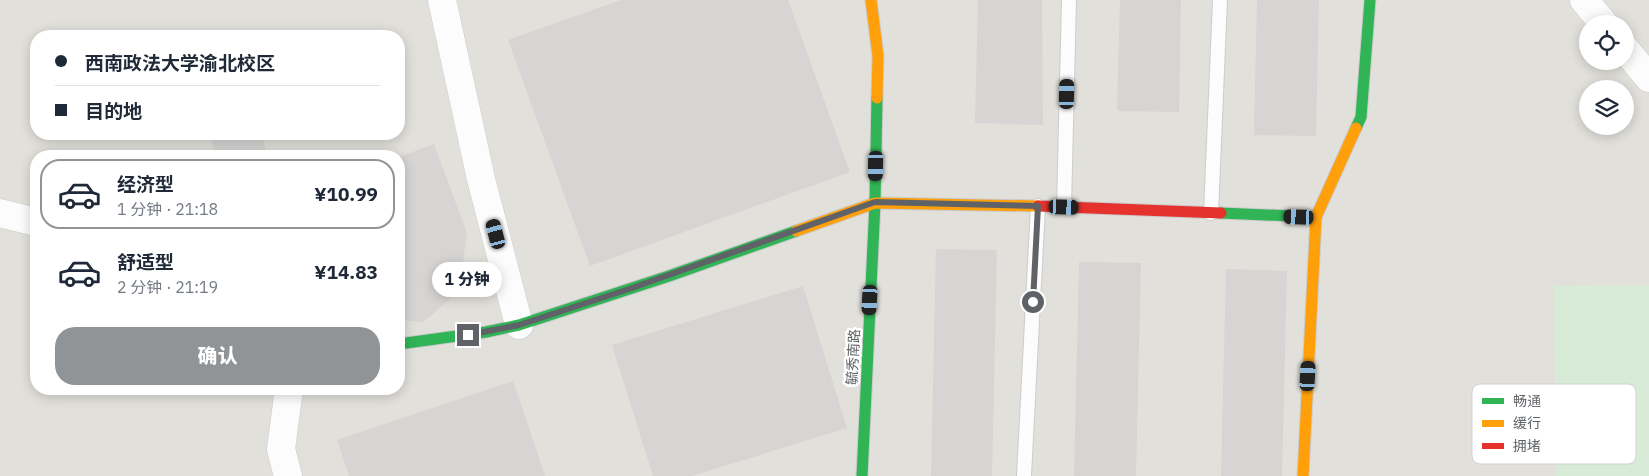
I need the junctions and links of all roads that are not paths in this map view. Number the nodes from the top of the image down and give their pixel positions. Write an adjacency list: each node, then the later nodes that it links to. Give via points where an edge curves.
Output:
1 (442, 0): 15 (street, via 481,179)
2 (871, 0): 8 (street, 毓秀南路, via 878,56)
3 (1069, 0): 10 (lane)
4 (1220, 0): 12 (lane)
5 (1370, 0): 13 (street, via 1361,117)
6 (1584, 0): 7 (street)
7 (1596, 15)
8 (875, 202): 9 (street); 15 (street, via 669,276); 19 (street, 毓秀南路)
9 (1038, 206): 10 (street); 20 (lane)
10 (1064, 207): 12 (street)
11 (0, 213): 14 (street)
12 (1211, 213): 13 (street)
13 (1316, 217): 21 (street)
14 (30, 220)
15 (519, 325): 16 (street)
16 (405, 343)
17 (288, 395): 18 (street, via 281,449)
18 (288, 476)
19 (862, 476)
20 (1024, 476)
21 (1303, 476)

